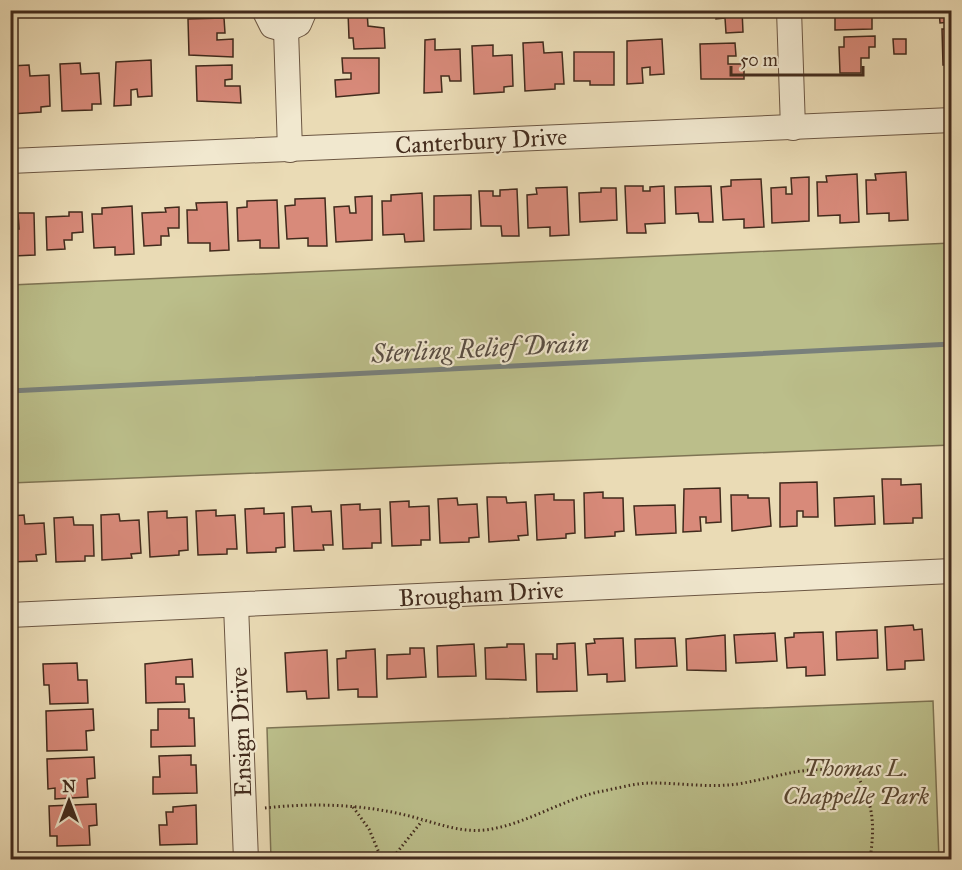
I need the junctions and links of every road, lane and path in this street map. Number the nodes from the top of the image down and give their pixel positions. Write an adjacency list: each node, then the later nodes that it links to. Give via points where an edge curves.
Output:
1 (264, 10): 4 (street, via 272,26)
2 (305, 10): 4 (street, via 299,24)
3 (789, 10): 6 (street)
4 (286, 30): 7 (street)
5 (951, 120): 6 (street, Canterbury Drive)
6 (793, 128): 7 (street, Canterbury Drive)
7 (290, 150): 8 (street, Canterbury Drive)
8 (10, 161)
9 (951, 572): 10 (street, Brougham Drive)
10 (236, 605): 11 (street, Brougham Drive); 13 (street, Ensign Drive)
11 (10, 615)
12 (353, 807): 13 (path, via 314,804); 14 (path); 16 (path, via 369,829)
13 (244, 811): 15 (street, Ensign Drive)
14 (422, 821): 17 (path); 18 (path, via 484,830 516,823 596,793 650,783 737,784 782,772 826,767 855,772 869,795 874,827)
15 (246, 860)
16 (382, 860)
17 (391, 860)
18 (870, 860)

